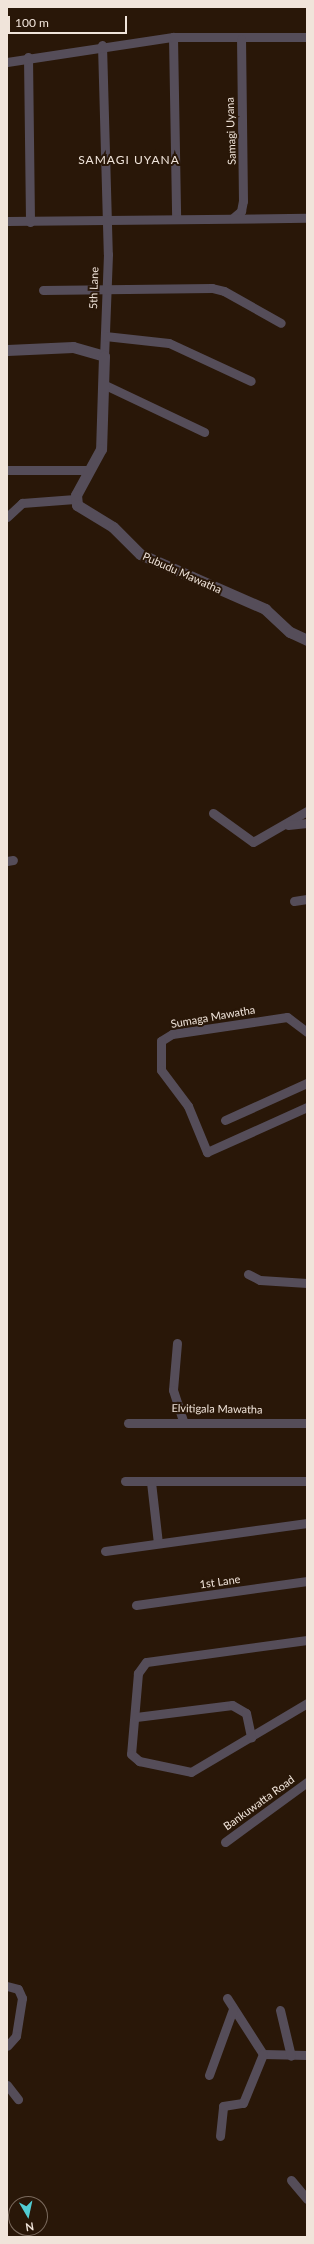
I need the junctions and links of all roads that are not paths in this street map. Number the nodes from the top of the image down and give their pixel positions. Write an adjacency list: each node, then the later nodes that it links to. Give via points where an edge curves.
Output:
1 (173, 37): 3 (street); 4 (street); 7 (street)
2 (307, 37): 3 (street)
3 (241, 39): 8 (street, Samagi Uyana, via 243,201 241,211)
4 (102, 45): 5 (street); 10 (street)
5 (28, 57): 6 (street); 12 (street)
6 (7, 62)
7 (176, 217): 8 (street); 10 (street)
8 (233, 218): 9 (street)
9 (307, 218)
10 (107, 220): 12 (street); 13 (street, 5th Lane)
11 (7, 221): 12 (street)
12 (30, 222)
13 (106, 288): 14 (street); 15 (street, via 212,288 224,291); 16 (street, 5th Lane)
14 (43, 290)
15 (281, 323)
16 (105, 336): 18 (street, 5th Lane); 19 (street, via 169,343)
17 (7, 350): 18 (street, via 73,347)
18 (104, 356): 20 (street)
19 (251, 381)
20 (104, 384): 21 (street); 23 (street, via 101,449)
21 (204, 432)
22 (7, 470): 23 (street)
23 (90, 470): 24 (street)
24 (75, 499): 25 (street, via 22,503); 26 (street, Pubudu Mawatha, via 80,508 113,527 140,554 264,609 287,630)
25 (7, 517)
26 (307, 640)
27 (307, 811): 30 (street)
28 (213, 813): 30 (street, via 253,842)
29 (307, 824): 30 (street)
30 (288, 825)
31 (307, 899): 32 (street)
32 (294, 901)
33 (307, 1032): 35 (street, Sumaga Mawatha, via 286,1017 172,1034 161,1041 161,1070 188,1106 207,1152)
34 (307, 1083): 36 (street)
35 (307, 1107)
36 (225, 1120)
37 (248, 1274): 38 (street, via 260,1280)
38 (307, 1283)
39 (177, 1343): 40 (street, via 173,1390)
40 (183, 1420): 41 (street, Elvitigala Mawatha); 42 (street, Elvitigala Mawatha)
41 (128, 1423)
42 (307, 1423)
43 (307, 1481): 45 (street)
44 (125, 1482): 45 (street)
45 (151, 1482): 47 (street)
46 (307, 1523): 47 (street)
47 (158, 1542): 48 (street)
48 (105, 1551)
49 (307, 1582): 50 (street, 1st Lane)
50 (136, 1605)
51 (307, 1640): 53 (street, via 146,1662 138,1673)
52 (307, 1703): 54 (street)
53 (136, 1716): 54 (street, via 232,1705 246,1713); 54 (street, via 131,1754 134,1759 184,1771 197,1769)
54 (251, 1737)
55 (307, 1782): 56 (street, Bankuwatta Road)
56 (225, 1842)
57 (7, 1986): 61 (street, via 18,1989 22,1998 16,2036)
58 (226, 1998): 59 (street)
59 (233, 2009): 62 (street); 65 (street)
60 (280, 2010): 64 (street)
61 (7, 2046)
62 (263, 2054): 64 (street); 68 (street, via 243,2103 223,2106)
63 (307, 2055): 64 (street)
64 (291, 2056)
65 (209, 2075)
66 (7, 2085): 67 (street)
67 (18, 2099)
68 (220, 2136)
69 (291, 2180): 70 (street)
70 (307, 2199)

